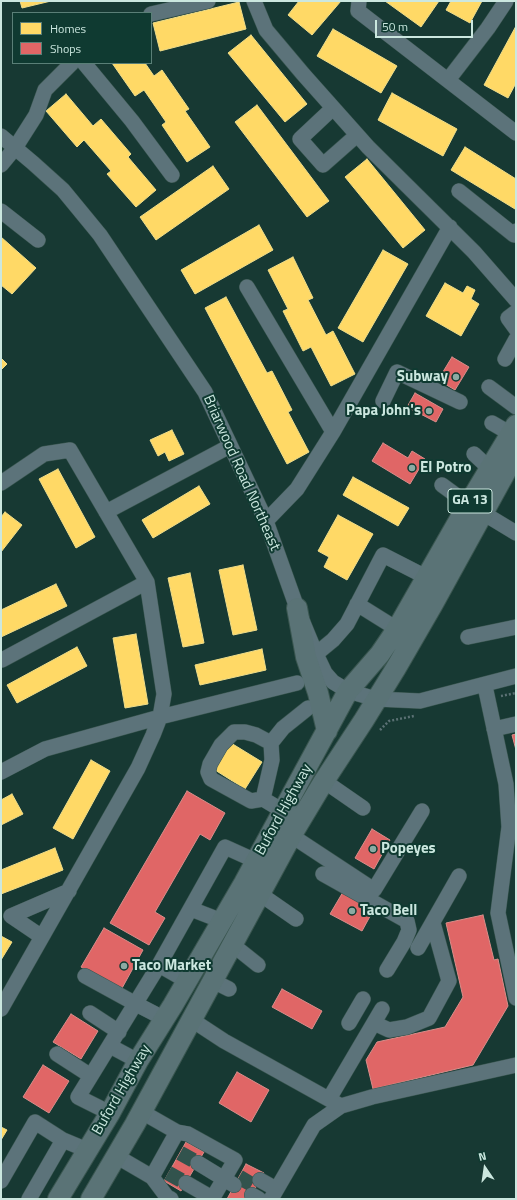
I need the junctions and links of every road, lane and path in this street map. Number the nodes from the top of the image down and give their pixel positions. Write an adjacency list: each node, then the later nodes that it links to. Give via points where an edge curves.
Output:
1 (208, 1): 5 (street)
2 (254, 1): 9 (street, via 266,30)
3 (359, 1): 8 (street, via 358,11)
4 (506, 1): 8 (street)
5 (152, 14)
6 (71, 64): 13 (street, via 45,90 36,115)
7 (85, 64): 15 (street)
8 (448, 80): 10 (street)
9 (333, 108): 11 (street); 11 (street, via 300,139 323,165)
10 (516, 133)
11 (357, 135): 18 (street)
12 (1, 136): 13 (street, Briarwood Road Northeast)
13 (15, 148): 14 (street); 34 (street, Briarwood Road Northeast, via 63,190 100,235 205,392)
14 (1, 165)
15 (172, 175)
16 (459, 191): 19 (street, via 514,235)
17 (1, 211): 20 (street)
18 (450, 228): 22 (street); 32 (street)
19 (516, 231)
20 (38, 240)
21 (248, 287): 32 (street)
22 (516, 300)
23 (516, 312): 24 (street, via 508,318)
24 (516, 329)
25 (516, 339): 26 (street)
26 (505, 359)
27 (488, 388): 30 (street)
28 (383, 401): 29 (street, via 397,372)
29 (460, 402)
30 (516, 407)
31 (492, 423): 33 (street)
32 (333, 432): 41 (street, via 298,489)
33 (514, 437): 36 (main road, Buford Highway / GA 13); 39 (main road, Buford Highway / GA 13)
34 (230, 446): 40 (street); 41 (street, Briarwood Road Northeast)
35 (474, 454): 36 (street)
36 (490, 469): 39 (main road, Buford Highway / GA 13)
37 (1, 483): 40 (street, via 44,454 70,450)
38 (443, 484): 39 (street)
39 (476, 508): 42 (street); 43 (main road, Buford Highway / GA 13); 58 (main road, Buford Highway / GA 13, via 434,604)
40 (106, 512): 44 (street)
41 (266, 521): 46 (street, Briarwood Road Northeast)
42 (516, 533)
43 (426, 577): 45 (street, via 383,555); 48 (main road, Buford Highway / GA 13)
44 (147, 582): 51 (street); 60 (street, via 164,694)
45 (357, 604): 48 (street); 50 (street, via 347,624 334,640)
46 (297, 608): 50 (street, Briarwood Road Northeast); 63 (main road, via 306,658)
47 (516, 627): 49 (street)
48 (397, 629): 55 (main road, Buford Highway / GA 13, via 380,654)
49 (468, 637)
50 (316, 654): 55 (street, Briarwood Road Northeast, via 325,673 333,682)
51 (2, 660)
52 (516, 676): 54 (street, Briarwood Road Northeast)
53 (297, 683): 60 (street)
54 (485, 686): 58 (street, Briarwood Road Northeast, via 420,702); 62 (street)
55 (348, 691): 58 (street, Briarwood Road Northeast); 63 (main road, Buford Highway / GA 13)
56 (516, 693): 57 (path)
57 (503, 696)
58 (376, 699): 66 (main road, Buford Highway / GA 13)
59 (308, 708): 64 (street, via 283,728)
60 (160, 717): 65 (street, via 45,749); 76 (street, via 138,768)
61 (516, 724): 62 (street)
62 (494, 729): 71 (street)
63 (327, 731): 69 (main road, Buford Highway / GA 13)
64 (271, 743): 67 (street, via 272,760); 67 (street, via 245,732 234,732 221,745 208,772 211,779 252,801)
65 (1, 772)
66 (324, 781): 68 (street); 72 (main road, Buford Highway / GA 13)
67 (263, 799): 69 (street)
68 (363, 808)
69 (283, 811): 73 (main road, Buford Highway / GA 13)
70 (422, 811): 72 (street, via 374,890)
71 (512, 826): 90 (street, via 498,913)
72 (292, 836): 77 (main road, Buford Highway / GA 13)
73 (256, 861): 78 (street, via 225,847); 80 (main road, Buford Highway / GA 13)
74 (323, 874): 87 (street, via 407,921 409,930 404,942)
75 (459, 876): 81 (street)
76 (69, 890): 82 (street); 82 (street, via 10,916)
77 (260, 894): 79 (street); 83 (main road, Buford Highway / GA 13)
78 (191, 909): 80 (street); 85 (street)
79 (296, 919)
80 (222, 921): 89 (main road, Buford Highway / GA 13)
81 (433, 923): 84 (street); 99 (street, via 449,981 429,1018 407,1027 389,1030)
82 (42, 936): 93 (street)
83 (233, 945): 86 (street); 97 (main road, Buford Highway / GA 13, via 221,985)
84 (418, 948)
85 (159, 965): 89 (street); 92 (street)
86 (258, 965)
87 (386, 970)
88 (85, 976): 92 (street)
89 (187, 981): 96 (main road, Buford Highway / GA 13)
90 (516, 998)
91 (363, 999): 98 (street)
92 (136, 1004): 96 (street); 100 (street)
93 (1, 1009)
94 (382, 1009): 99 (street)
95 (90, 1013): 100 (street)
96 (165, 1018): 103 (main road, Buford Highway / GA 13)
97 (192, 1020): 106 (street, via 224,1041); 107 (main road, Buford Highway / GA 13)
98 (349, 1023)
99 (374, 1023): 106 (street)
100 (119, 1032): 101 (street)
101 (110, 1046): 103 (street); 105 (street)
102 (57, 1054): 105 (street)
103 (138, 1061): 108 (main road, Buford Highway / GA 13)
104 (516, 1065): 106 (street)
105 (91, 1076): 108 (street, via 78,1097)
106 (335, 1103): 118 (street, via 314,1125)
107 (142, 1112): 109 (street); 112 (main road, Buford Highway / GA 13)
108 (110, 1113): 111 (main road, Buford Highway / GA 13)
109 (177, 1132): 114 (street, via 174,1151); 115 (street, via 188,1134 236,1160)
110 (63, 1140): 111 (street); 116 (street, via 35,1122); 120 (street)
111 (87, 1150): 121 (main road, Buford Highway / GA 13)
112 (116, 1156): 114 (street); 122 (main road, Buford Highway / GA 13)
113 (198, 1163): 115 (street)
114 (159, 1173): 123 (street, via 167,1197)
115 (233, 1175): 119 (street)
116 (1, 1181)
117 (186, 1183): 119 (street)
118 (264, 1192)
119 (216, 1197)
120 (29, 1199)
121 (58, 1199)
122 (91, 1199)
123 (171, 1199)

